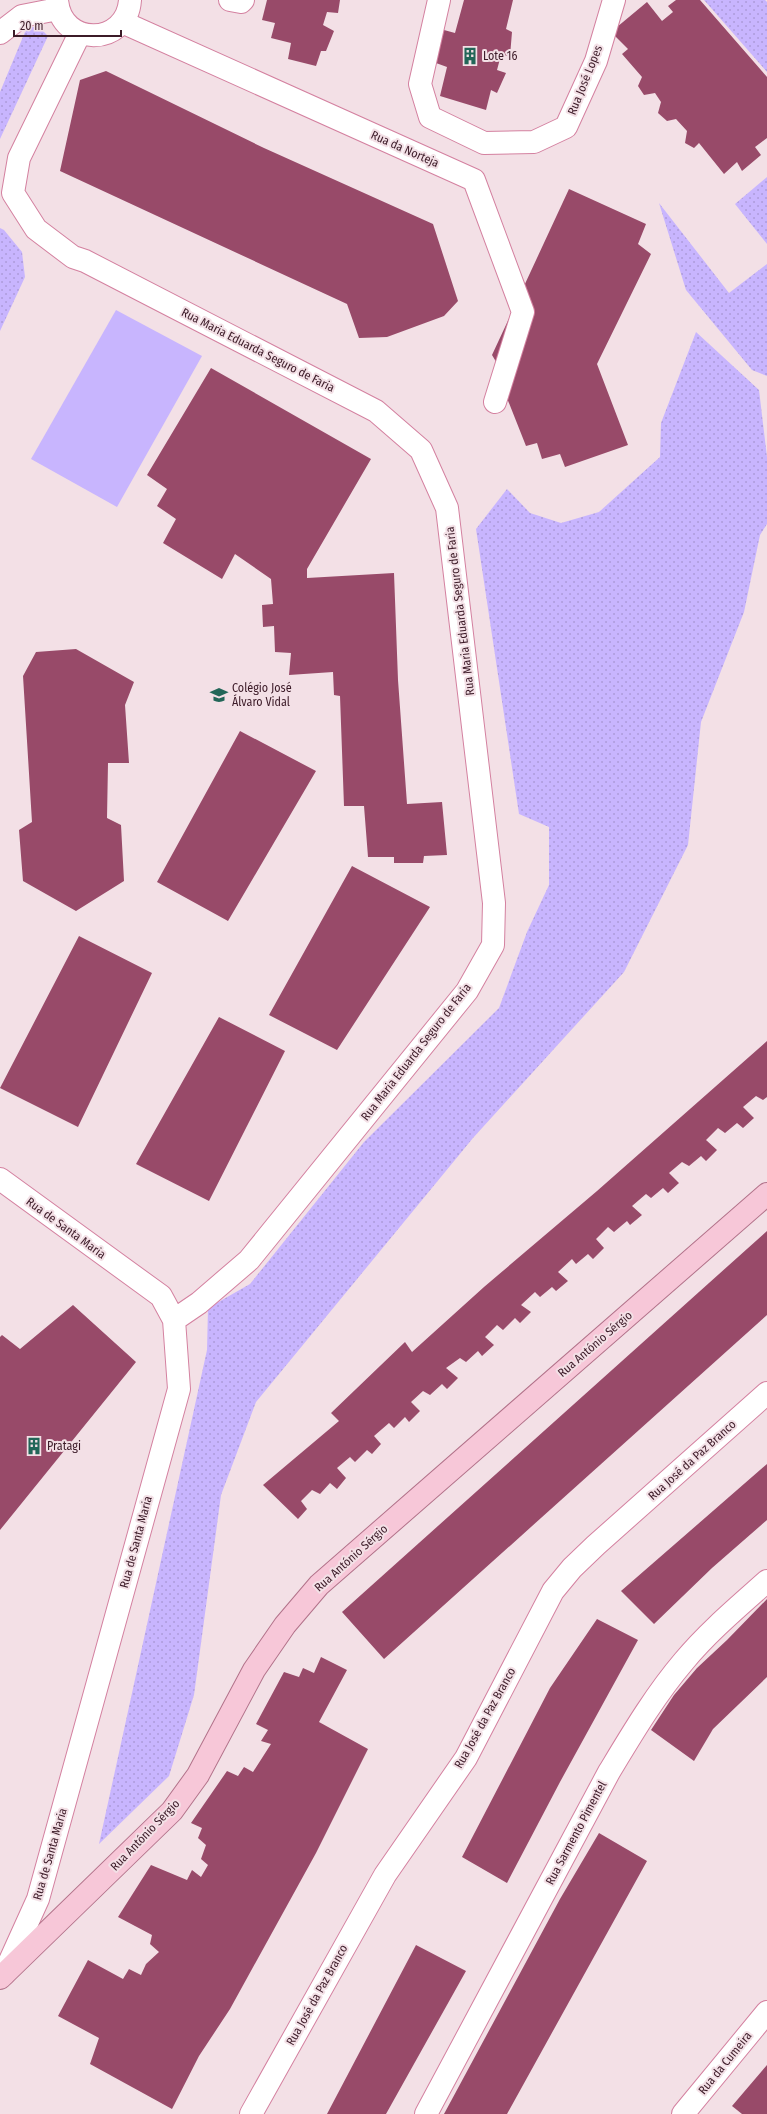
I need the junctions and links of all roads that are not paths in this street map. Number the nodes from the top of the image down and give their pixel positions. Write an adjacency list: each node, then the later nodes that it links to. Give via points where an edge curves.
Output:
1 (130, 0): 7 (street, via 128,12)
2 (230, 0): 3 (street)
3 (243, 0)
4 (439, 0): 5 (street, Rua José Lopes, via 420,84 430,117 484,143 534,142 566,126 596,61)
5 (614, 0)
6 (57, 4): 8 (street, via 22,16); 9 (street, via 70,28)
7 (122, 22): 9 (street, via 114,30 103,34 91,36); 10 (street, Rua da Norteja, via 474,180 523,312)
8 (0, 33)
9 (80, 33): 13 (street, Rua Maria Eduarda Seguro de Faria, via 19,158 13,193 36,229 73,257 376,411 421,450 448,508 494,903 493,945 467,991 249,1260 199,1303)
10 (495, 402)
11 (0, 1179): 13 (street, Rua de Santa Maria, via 161,1296)
12 (767, 1194): 16 (main road, Rua António Sérgio, via 319,1585 285,1625 254,1670 198,1774 172,1811)
13 (174, 1320): 16 (street, Rua de Santa Maria, via 179,1389 38,1899)
14 (767, 1393): 18 (street, Rua José da Paz Branco, via 596,1545 553,1590 466,1758 385,1875)
15 (767, 1581): 19 (street, Rua Sarmento Pimentel, via 727,1616 684,1661 642,1717 609,1772)
16 (2, 1977)
17 (767, 2012): 20 (street, Rua da Cumeira)
18 (251, 2114)
19 (426, 2114)
20 (683, 2114)

